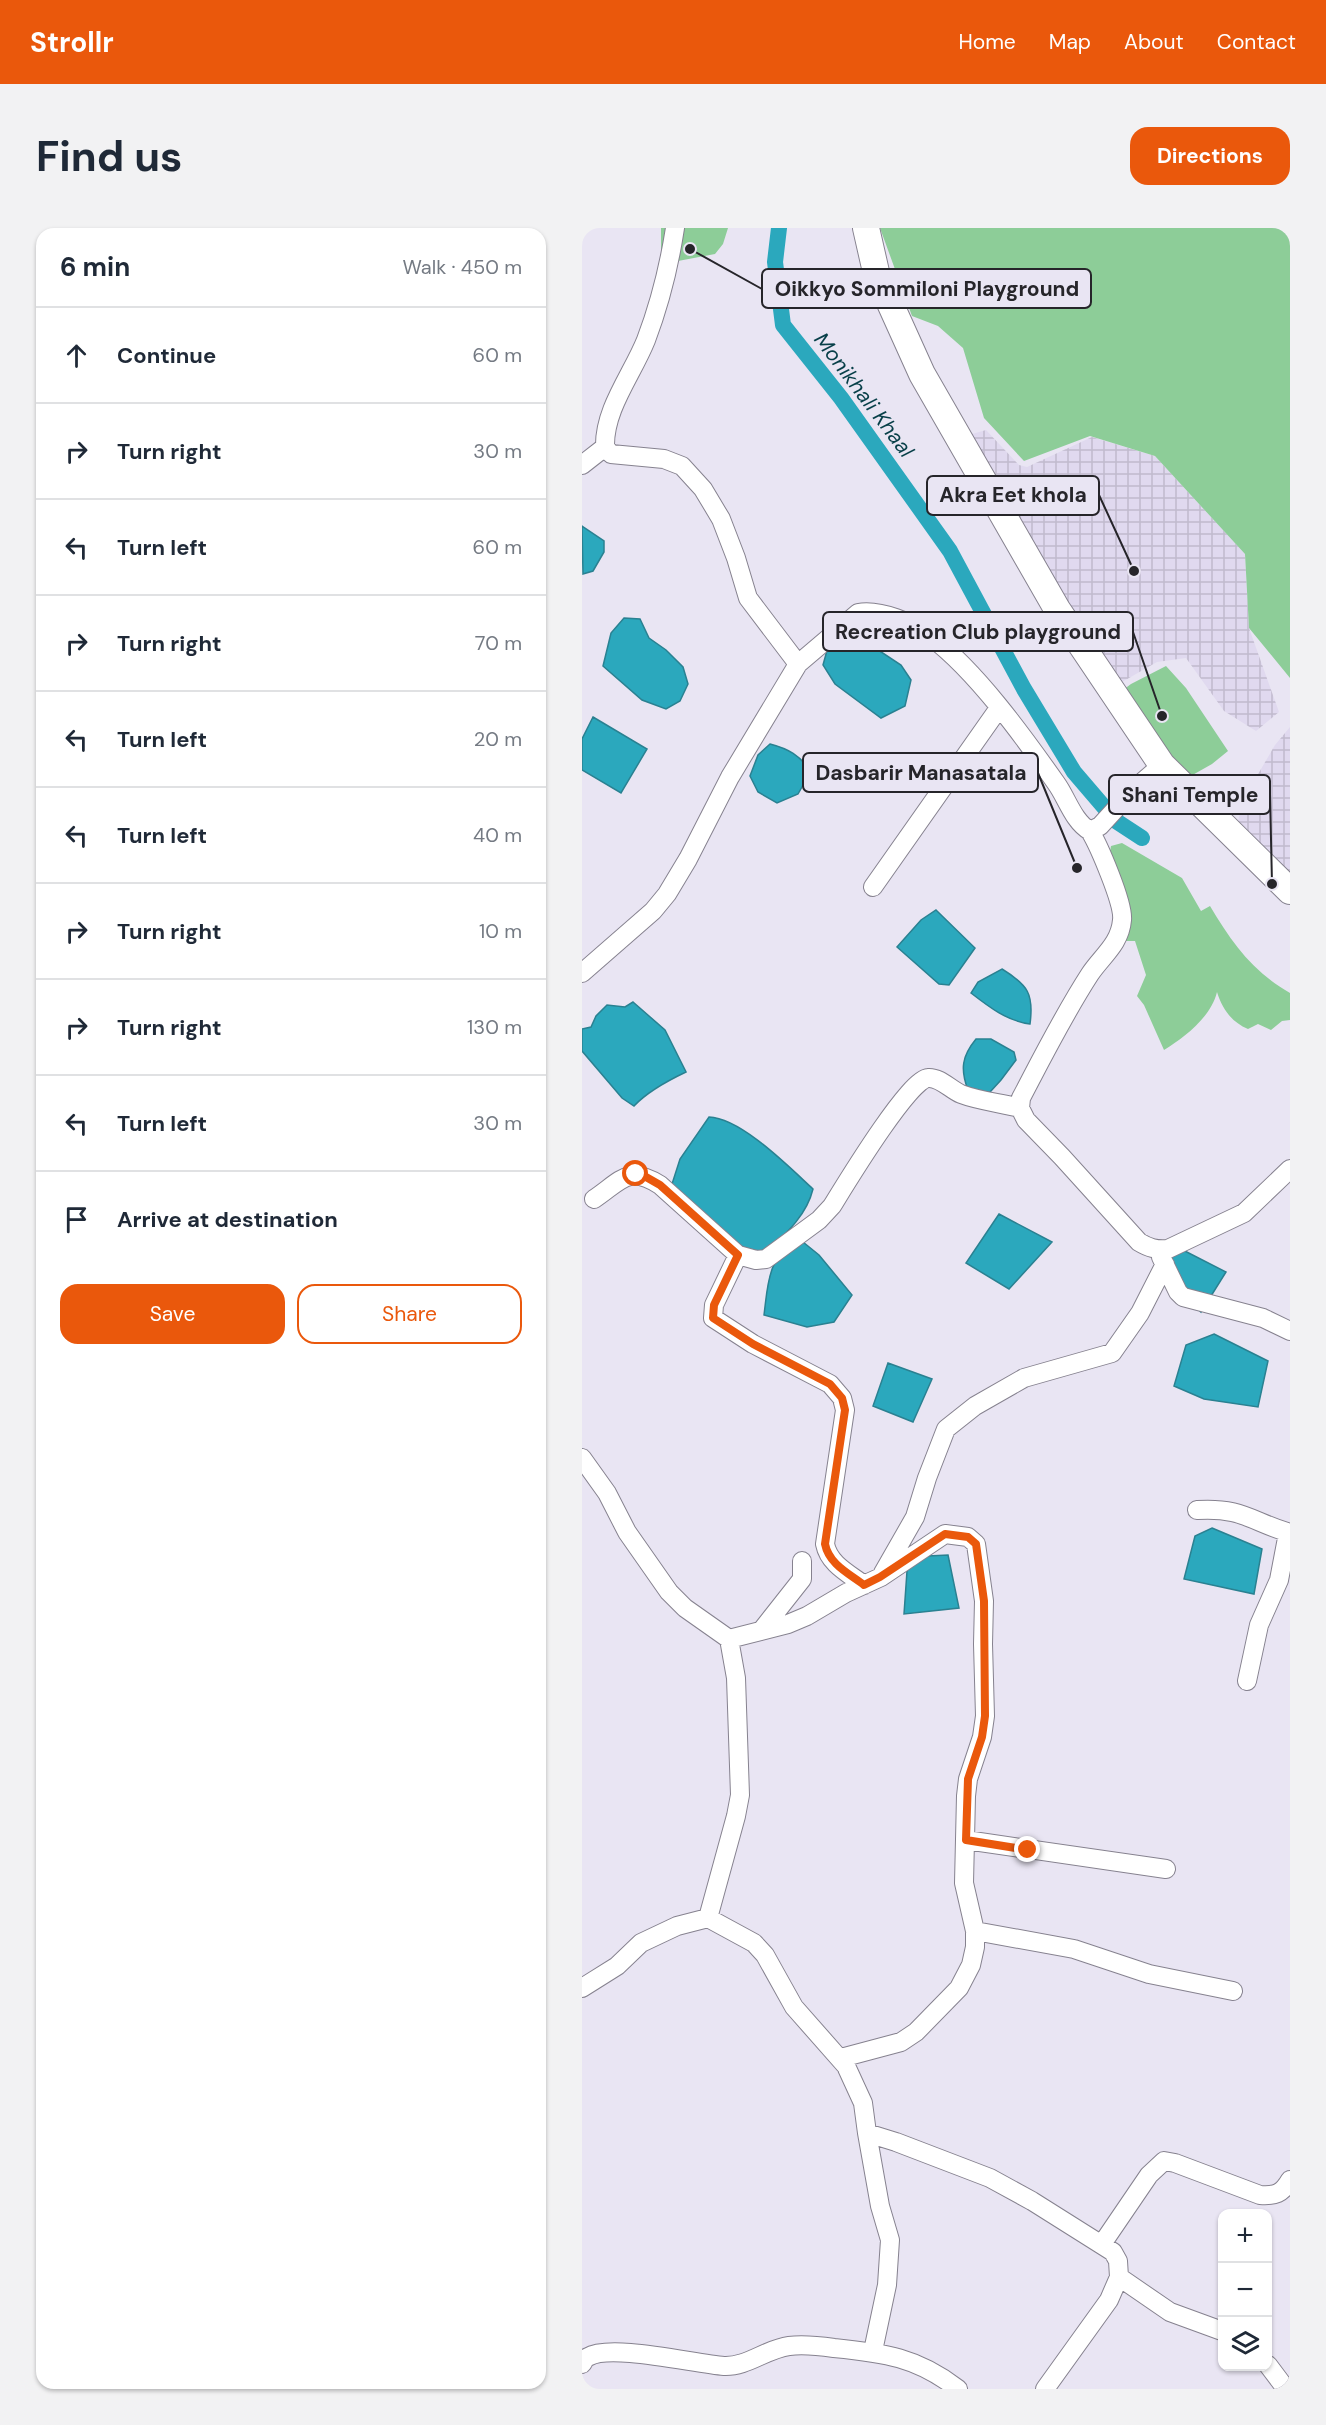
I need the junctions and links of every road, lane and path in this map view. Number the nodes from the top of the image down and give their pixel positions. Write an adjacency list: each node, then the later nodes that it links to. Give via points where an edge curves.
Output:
1 (675, 228): 3 (street, via 663,294 620,393 604,436)
2 (866, 228): 7 (main road, via 876,272 922,374 1057,609)
3 (605, 447): 4 (street); 5 (street, via 611,454 664,459 682,466 703,489 721,519 748,598)
4 (582, 465)
5 (798, 664): 6 (street, via 858,613 884,615 930,636); 11 (street, via 730,777 667,894)
6 (999, 708): 8 (street, via 1058,785 1077,819); 9 (street)
7 (1162, 765): 8 (street); 10 (main road)
8 (1095, 828): 12 (street, via 1123,919 1114,945 1090,973 1051,1040)
9 (873, 887)
10 (1290, 891)
11 (582, 973)
12 (1020, 1108): 15 (street, via 959,1094 936,1080 917,1082 819,1220 766,1258 756,1260); 16 (street, via 1026,1120 1139,1242)
13 (1290, 1169): 16 (street, via 1244,1214 1168,1249)
14 (594, 1199): 15 (street, via 626,1177 646,1177)
15 (738, 1255): 23 (street, via 714,1305 713,1318 830,1384 842,1398 845,1410 825,1544 827,1555)
16 (1161, 1257): 17 (street, via 1184,1297 1263,1318); 22 (street, via 1140,1313 1112,1353 1024,1378 975,1406 946,1429 915,1517)
17 (1290, 1331)
18 (582, 1458): 25 (street, via 669,1592)
19 (1197, 1510): 20 (street, via 1243,1514)
20 (1289, 1533): 26 (street, via 1279,1580 1259,1625)
21 (802, 1560): 24 (street, via 802,1579)
22 (880, 1577): 23 (street); 27 (street, via 945,1534 968,1537 976,1544 984,1601 985,1716 968,1779)
23 (864, 1585): 24 (street, via 807,1616)
24 (761, 1631): 25 (street)
25 (729, 1639): 29 (street, via 736,1678 740,1795)
26 (1247, 1681)
27 (966, 1840): 28 (street); 30 (street, via 964,1883)
28 (1166, 1869)
29 (708, 1918): 31 (street, via 677,1926 641,1943 616,1966); 33 (street, via 754,1943 765,1954 794,2007)
30 (975, 1931): 32 (street, via 1074,1949 1149,1974); 33 (street, via 971,1965 959,1988 916,2032)
31 (582, 1988)
32 (1233, 1991)
33 (847, 2068): 34 (street, via 863,2103)
34 (867, 2133): 36 (street, via 990,2178); 39 (street, via 890,2240 887,2285)
35 (1290, 2180): 36 (street, via 1283,2192 1260,2195 1164,2161 1149,2175)
36 (1102, 2244): 37 (street, via 1118,2261)
37 (1119, 2277): 38 (street, via 1170,2312); 43 (street, via 1109,2300)
38 (1218, 2330)
39 (873, 2351): 40 (street, via 788,2346 726,2366 636,2353); 42 (street, via 898,2356)
40 (585, 2358)
41 (1272, 2370): 44 (street)
42 (947, 2386)
43 (1045, 2389)
44 (1286, 2389)

